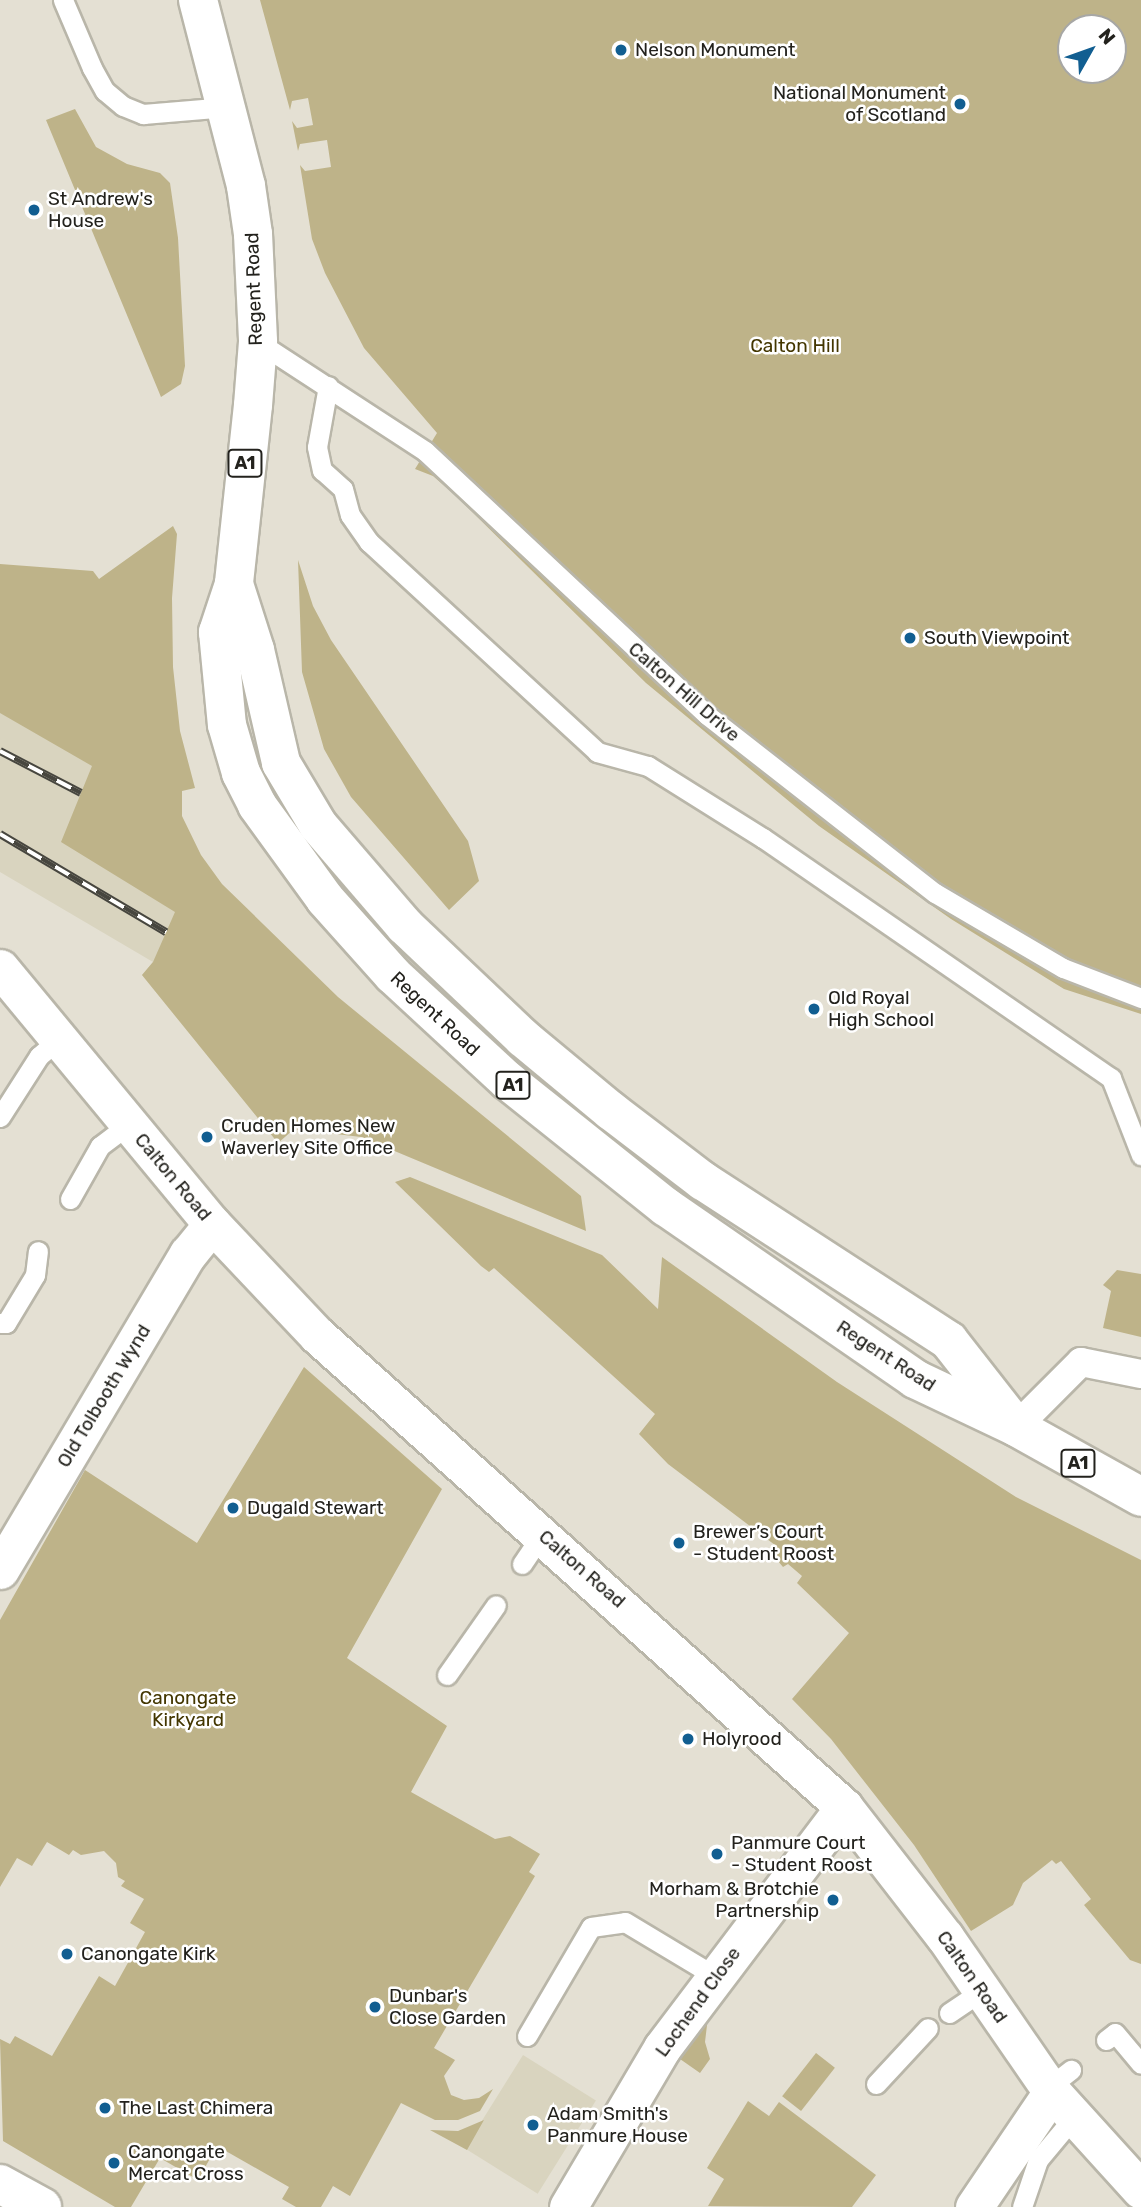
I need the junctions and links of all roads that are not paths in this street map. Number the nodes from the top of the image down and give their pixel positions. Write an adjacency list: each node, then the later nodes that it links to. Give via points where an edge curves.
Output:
1 (63, 0): 3 (lane, via 105,91 123,106 142,114)
2 (198, 0): 3 (main road, Regent Road / A1)
3 (227, 107): 4 (main road, Regent Road / A1, via 253,234)
4 (258, 342): 5 (lane, Calton Hill Drive); 6 (main road, Regent Road / A1)
5 (328, 386): 8 (lane, Calton Hill Drive, via 425,450 707,715 846,827 935,893 1003,934 1063,968); 12 (lane, via 317,447 322,470 343,489 350,515 369,542 597,752 648,766 763,838 1111,1078)
6 (234, 584): 18 (main road, Regent Road / A1, via 255,650 281,763 318,825 405,926 523,1038 621,1119 703,1181 949,1342); 18 (main road, Regent Road / A1, via 218,643 228,726 241,773 279,839 393,975 508,1081 666,1207 915,1379)
7 (0, 968): 9 (street, Calton Road)
8 (1141, 998)
9 (59, 1039): 10 (lane, via 39,1056); 11 (street, Calton Road)
10 (0, 1117)
11 (129, 1124): 13 (lane, via 100,1146); 14 (street, Calton Road)
12 (1141, 1155)
13 (71, 1199)
14 (212, 1224): 20 (street, Calton Road, via 376,1392); 22 (street, Old Tolbooth Wynd, via 28,1502)
15 (38, 1251): 16 (lane, via 35,1275 6,1323)
16 (0, 1323)
17 (1141, 1374): 18 (street, via 1081,1362 1071,1367)
18 (1016, 1427): 19 (main road, Regent Road / A1)
19 (1141, 1497)
20 (542, 1534): 21 (lane); 25 (street, Calton Road)
21 (522, 1564)
22 (0, 1570)
23 (496, 1605): 24 (lane)
24 (447, 1675)
25 (844, 1807): 26 (street, Lochend Close); 27 (street, Calton Road)
26 (715, 1976): 30 (lane, via 625,1922 591,1927); 38 (street, Lochend Close, via 662,2048)
27 (982, 1991): 28 (lane); 34 (street, Calton Road)
28 (949, 2013)
29 (928, 2028): 33 (lane)
30 (527, 2036)
31 (1106, 2040): 32 (lane, via 1115,2033)
32 (1141, 2064)
33 (876, 2084)
34 (1061, 2092): 36 (street, Calton Road); 39 (street); 40 (lane)
35 (0, 2184): 37 (main road)
36 (1141, 2190)
37 (42, 2207)
38 (568, 2207)
39 (974, 2207)
40 (1023, 2207)

